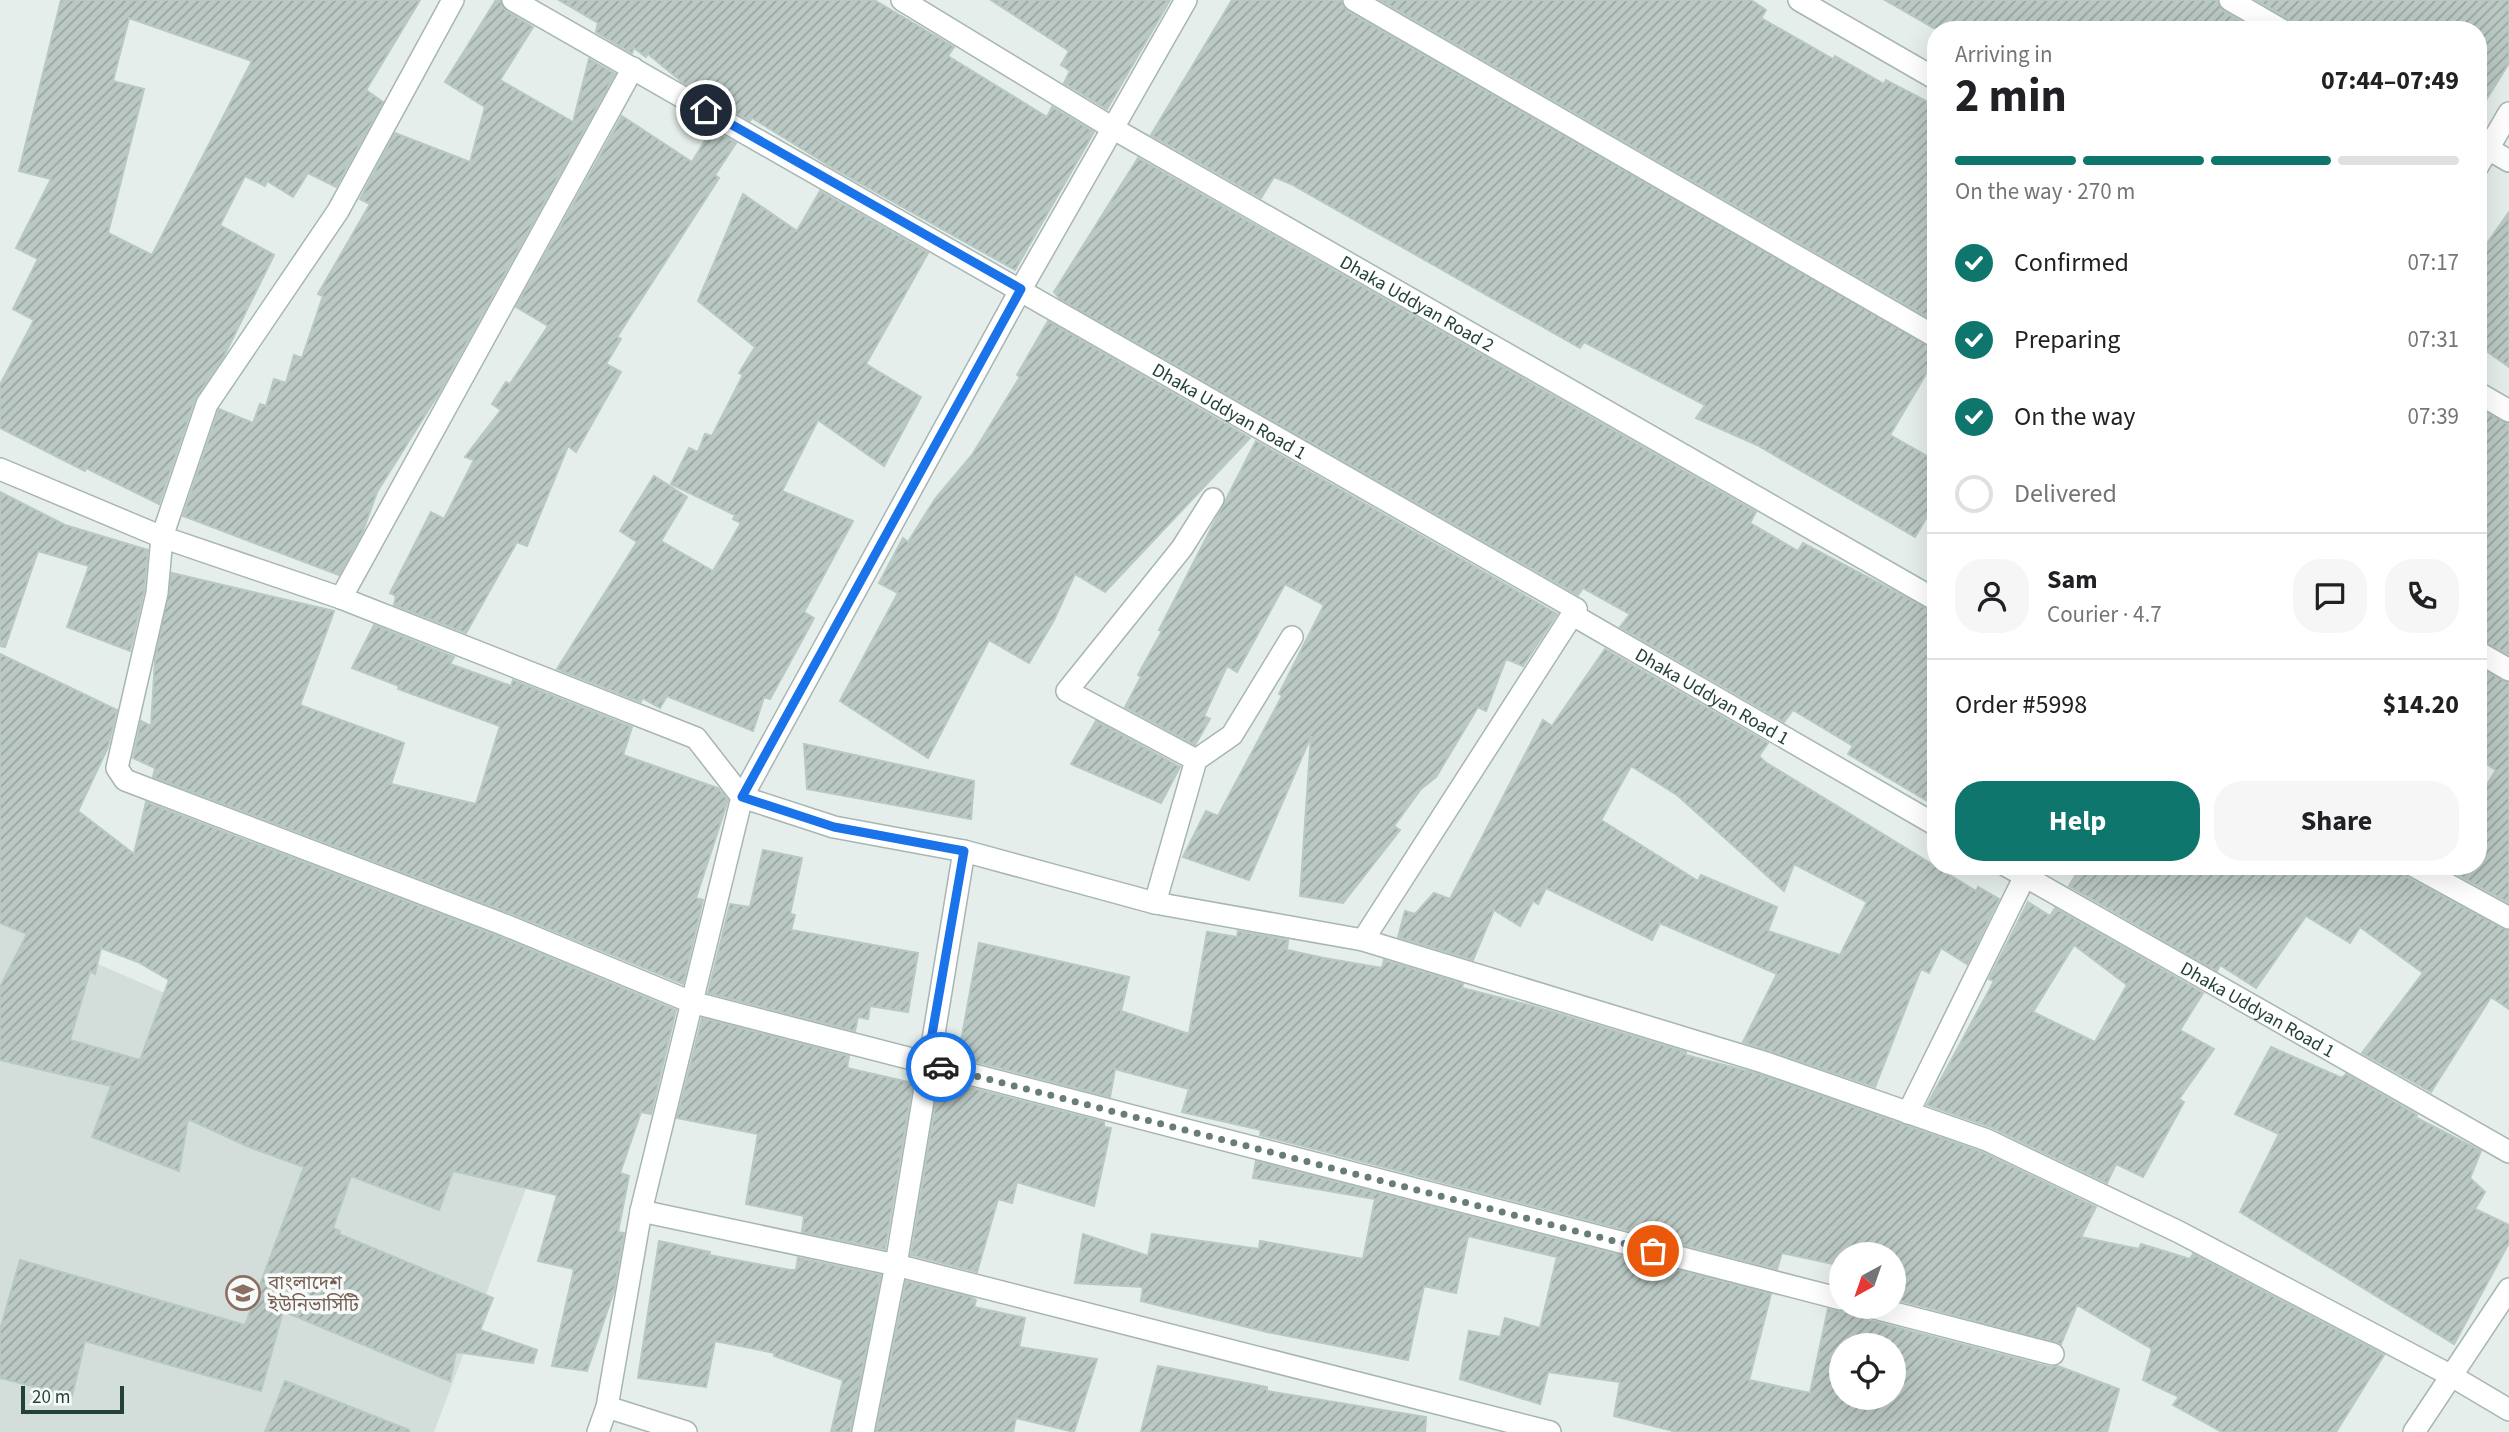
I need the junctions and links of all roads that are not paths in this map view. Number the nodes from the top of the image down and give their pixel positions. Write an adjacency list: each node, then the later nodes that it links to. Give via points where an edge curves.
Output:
1 (453, 0): 22 (street, via 338,211 207,404)
2 (513, 0): 9 (street, Dhaka Uddyan Road 1)
3 (902, 0): 12 (street, Dhaka Uddyan Road 2)
4 (1186, 0): 12 (street)
5 (1354, 0): 17 (street)
6 (1799, 0): 10 (street)
7 (2230, 0): 8 (street)
8 (2266, 21)
9 (633, 68): 16 (street, Dhaka Uddyan Road 1); 24 (street)
10 (1927, 74)
11 (2509, 113): 13 (street)
12 (1114, 129): 16 (street); 23 (street, Dhaka Uddyan Road 2)
13 (2487, 144)
14 (2487, 155): 15 (street)
15 (2509, 161)
16 (1021, 289): 25 (street, Dhaka Uddyan Road 1); 30 (street)
17 (1927, 332)
18 (2487, 398): 19 (street)
19 (2509, 411)
20 (0, 469): 22 (street)
21 (1213, 499): 29 (street, via 1182,548 1067,691)
22 (162, 537): 24 (street); 39 (street, via 157,593 117,768 125,780 493,920)
23 (1927, 595)
24 (341, 598): 30 (street, via 696,738)
25 (1576, 609): 31 (street, Dhaka Uddyan Road 1, via 1573,615); 38 (street)
26 (1292, 637): 29 (street, via 1232,735)
27 (2487, 657): 28 (street)
28 (2509, 670)
29 (1196, 760): 36 (street)
30 (742, 797): 32 (street, via 834,827); 39 (street)
31 (1927, 820)
32 (964, 851): 36 (street); 40 (street)
33 (2019, 875): 41 (street)
34 (2030, 875): 42 (street, Dhaka Uddyan Road 1)
35 (2430, 875): 37 (street)
36 (1155, 903): 38 (street)
37 (2509, 918)
38 (1363, 940): 41 (street, via 1763,1062)
39 (691, 1002): 40 (street); 43 (street)
40 (927, 1063): 44 (street); 46 (street)
41 (1908, 1112): 49 (street, via 1987,1140 2167,1227)
42 (2509, 1152)
43 (641, 1211): 44 (street); 50 (street)
44 (896, 1265): 54 (street); 55 (street)
45 (2509, 1289): 49 (street)
46 (1829, 1296)
47 (1906, 1316): 48 (street)
48 (2053, 1354)
49 (2450, 1375): 51 (street); 56 (street)
50 (607, 1407): 52 (street); 53 (street)
51 (2509, 1410)
52 (598, 1432)
53 (686, 1432)
54 (863, 1432)
55 (1550, 1432)
56 (2414, 1432)

